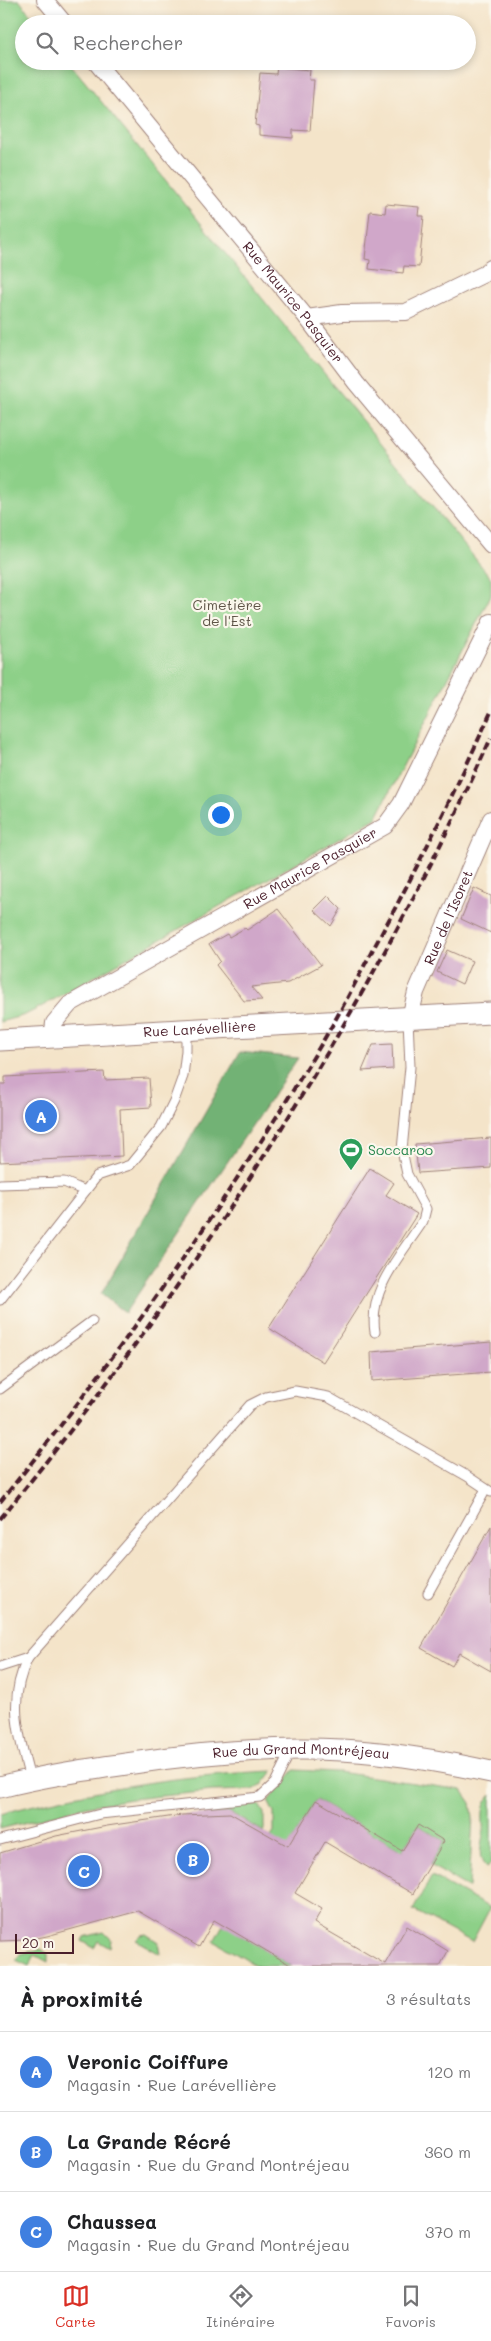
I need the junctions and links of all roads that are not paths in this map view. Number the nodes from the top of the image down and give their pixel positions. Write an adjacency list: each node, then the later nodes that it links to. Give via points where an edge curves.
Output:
1 (45, 0): 2 (street)
2 (57, 15)
3 (103, 70): 5 (street, Rue Maurice Pasquier)
4 (491, 268): 5 (street, via 406,312 342,313)
5 (307, 318): 6 (street, Rue Maurice Pasquier, via 356,383)
6 (491, 545)
7 (491, 622): 12 (street, Rue Maurice Pasquier, via 401,804 385,826 70,1004 54,1023)
8 (491, 819): 10 (street, Rue de l'Isoret)
9 (491, 1013): 10 (street, Rue Larévellière)
10 (406, 1018): 11 (street, Rue Larévellière); 18 (lane, via 410,1067 402,1150 407,1174 426,1209 423,1221 378,1294 373,1314)
11 (186, 1030): 12 (street, Rue Larévellière); 15 (lane, via 183,1076 161,1126 130,1165 97,1176)
12 (52, 1038): 13 (street, Rue Larévellière)
13 (0, 1040)
14 (0, 1184): 15 (lane, via 64,1182)
15 (85, 1191): 16 (lane)
16 (0, 1300)
17 (92, 1321): 19 (lane)
18 (375, 1332)
19 (0, 1389)
20 (489, 1491): 21 (lane); 22 (lane, via 328,1398 295,1391 266,1397 250,1405)
21 (428, 1593)
22 (28, 1658): 23 (lane); 27 (lane, via 20,1674 15,1709)
23 (0, 1667)
24 (291, 1750): 25 (street, Rue du Grand Montréjeau, via 174,1756); 26 (street, Rue du Grand Montréjeau, via 379,1753); 30 (lane, via 275,1783 260,1797 100,1814)
25 (110, 1766): 27 (street, Rue du Grand Montréjeau); 29 (street, Rue du Grand Montréjeau)
26 (491, 1772)
27 (30, 1779): 28 (street, Rue du Grand Montréjeau)
28 (0, 1787)
29 (0, 1798)
30 (0, 1840)

